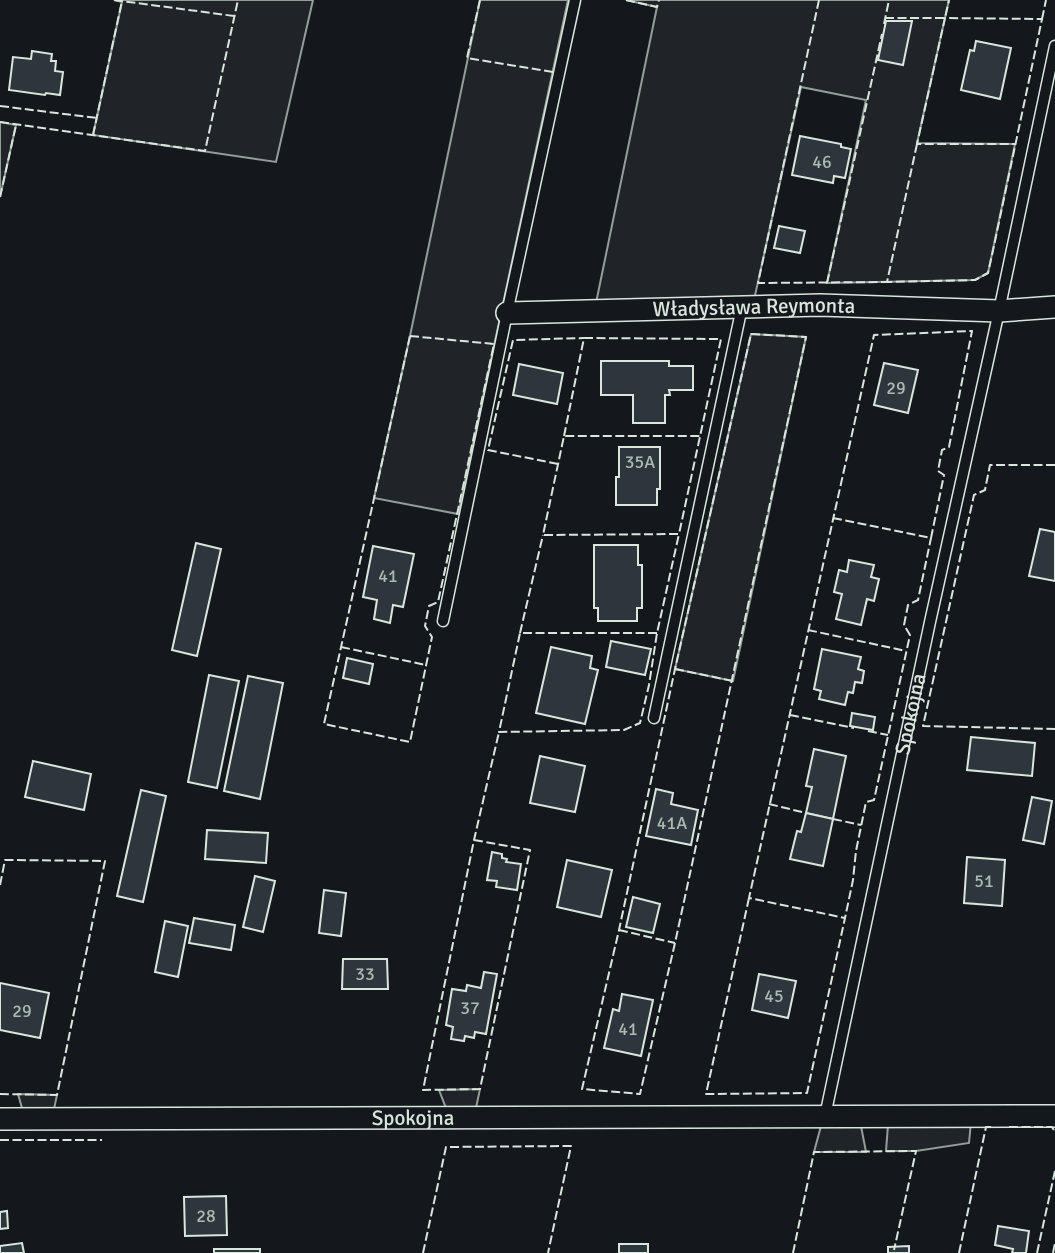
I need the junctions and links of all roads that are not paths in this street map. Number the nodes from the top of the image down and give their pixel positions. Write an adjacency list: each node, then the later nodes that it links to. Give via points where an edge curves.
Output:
1 (575, 0): 6 (lane)
2 (1055, 46): 5 (lane)
3 (742, 307): 5 (street, Władysława Reymonta); 6 (street, Władysława Reymonta); 8 (lane)
4 (1055, 307): 5 (street, Władysława Reymonta)
5 (999, 311): 9 (lane, Spokojna)
6 (506, 313): 7 (lane)
7 (443, 621)
8 (654, 718)
9 (825, 1116): 10 (street, Spokojna); 11 (street, Spokojna)
10 (1055, 1116)
11 (0, 1119)

